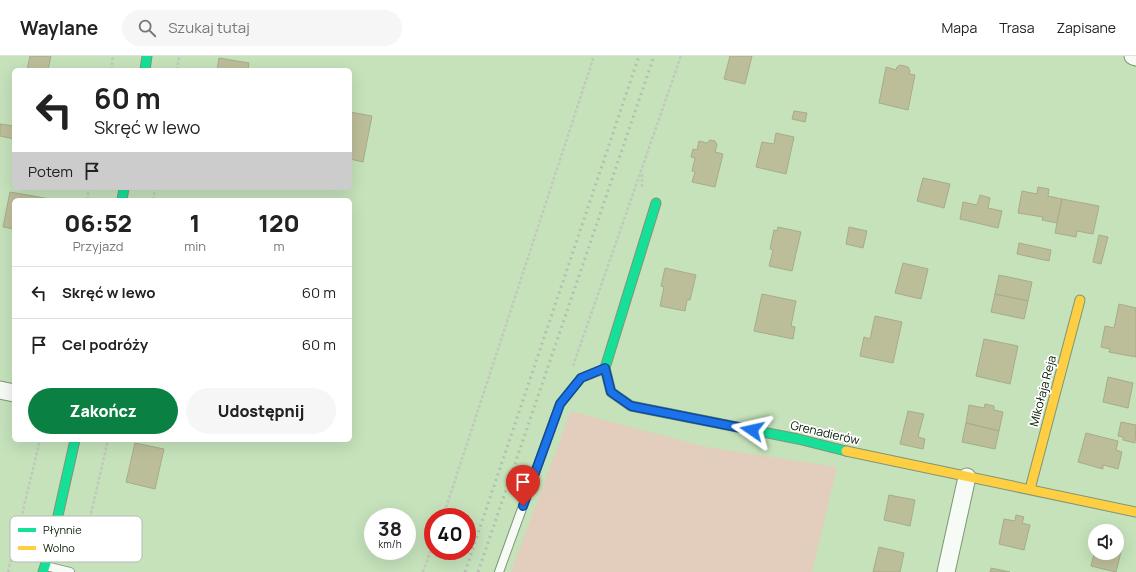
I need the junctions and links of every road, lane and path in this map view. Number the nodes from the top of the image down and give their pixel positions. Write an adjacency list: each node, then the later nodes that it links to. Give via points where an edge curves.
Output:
1 (113, 56): 6 (path)
2 (147, 56): 7 (street)
3 (179, 56): 8 (path)
4 (594, 56): 20 (path)
5 (681, 56): 11 (path)
6 (111, 68)
7 (145, 68)
8 (177, 68)
9 (656, 203): 12 (street)
10 (1080, 300): 19 (street, Mikołaja Reja)
11 (573, 367)
12 (605, 368): 18 (street, Grenadierów, via 611,392 631,406 798,439); 31 (lane, via 581,378 560,404)
13 (0, 390): 14 (street)
14 (12, 393)
15 (40, 442): 22 (path)
16 (75, 442): 23 (street)
17 (108, 442): 24 (path)
18 (967, 477): 19 (street, Grenadierów); 32 (street)
19 (1030, 489): 21 (street, Grenadierów)
20 (445, 508)
21 (1136, 512)
22 (22, 516)
23 (57, 516)
24 (90, 516)
25 (427, 560): 30 (path)
26 (10, 562): 28 (path)
27 (44, 569): 29 (lane)
28 (8, 572)
29 (70, 572)
30 (423, 572)
31 (499, 572)
32 (946, 572)

